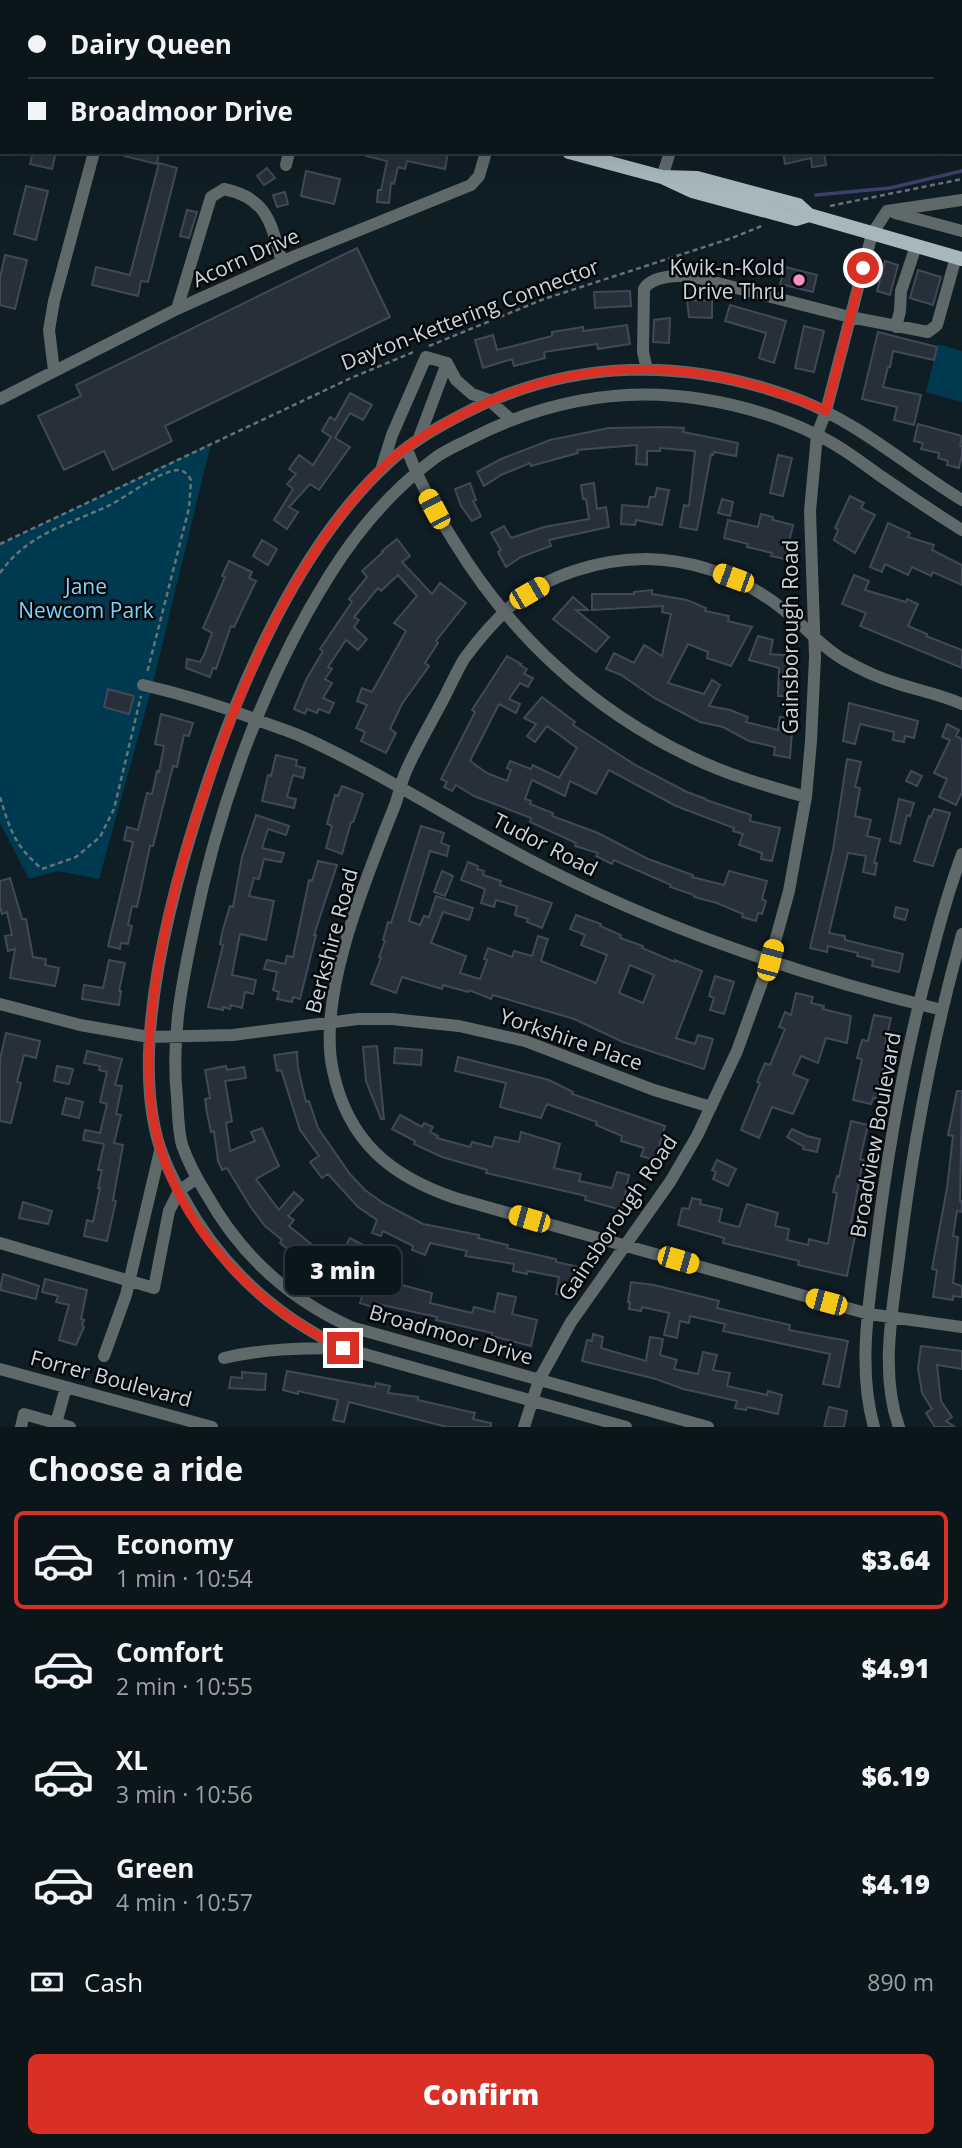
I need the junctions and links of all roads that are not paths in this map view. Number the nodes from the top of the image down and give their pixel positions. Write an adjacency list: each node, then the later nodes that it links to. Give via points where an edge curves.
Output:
1 (93, 154): 18 (street, via 54,300 49,330)
2 (485, 154): 12 (street, Acorn Drive, via 477,179 458,192)
3 (576, 154): 5 (main road)
4 (669, 154): 5 (street)
5 (662, 177): 9 (main road, via 692,191 796,219 808,215)
6 (962, 200): 7 (street)
7 (887, 211): 8 (street); 9 (street, Gainsborough Road)
8 (962, 230)
9 (872, 234): 10 (main road); 14 (street, Gainsborough Road)
10 (916, 246): 11 (main road); 15 (street, via 901,291)
11 (959, 258): 15 (street, via 933,330)
12 (282, 262): 13 (street, Acorn Drive); 13 (street, via 259,203 242,192 224,189 211,197)
13 (177, 309): 18 (street, Acorn Drive)
14 (850, 317): 15 (street); 17 (street, via 694,276 651,281 644,289); 21 (street, Gainsborough Road)
15 (896, 327)
16 (447, 363): 20 (street, via 456,380 472,394); 24 (street); 26 (street, via 424,353)
17 (647, 369): 20 (street, via 559,379); 21 (street, via 731,378)
18 (54, 370): 19 (street, Acorn Drive)
19 (0, 399)
20 (489, 400): 22 (street); 24 (street)
21 (826, 411): 23 (street, Gainsborough Road); 28 (street)
22 (510, 419): 23 (street, Broadmoor Drive, via 586,399 676,395 753,410); 27 (street, Broadmoor Drive, via 440,454)
23 (817, 435): 29 (street, Broadmoor Drive); 31 (street, Gainsborough Road, via 810,511)
24 (418, 440): 25 (street)
25 (407, 449): 26 (street); 27 (street)
26 (382, 468): 34 (street, Broadmoor Drive, via 329,531 292,588)
27 (415, 474): 30 (street, via 465,561); 35 (street, Broadmoor Drive, via 387,500 331,573)
28 (962, 500)
29 (962, 530)
30 (503, 614): 31 (street, Berkshire Road, via 529,593 565,575 608,563 649,559 691,564 733,578 785,610); 36 (street, Berkshire Road, via 463,661); 37 (street, via 550,662 634,726 734,776)
31 (813, 637): 33 (street, Berkshire Road, via 866,671); 37 (street, Gainsborough Road)
32 (143, 685): 34 (street, Tudor Road)
33 (962, 704)
34 (233, 711): 35 (street, Tudor Road); 45 (street, Broadmoor Drive, via 176,890)
35 (257, 720): 36 (street, Tudor Road, via 302,736); 46 (street, Broadmoor Drive, via 200,895)
36 (401, 788): 40 (street, Tudor Road, via 589,890); 44 (street, Berkshire Road, via 350,932)
37 (806, 797): 40 (street, Gainsborough Road, via 789,891)
38 (962, 854): 42 (street, Broadview Boulevard)
39 (962, 934): 43 (street, Broadview Boulevard)
40 (770, 960): 42 (street, Tudor Road); 47 (street, Gainsborough Road)
41 (0, 1004): 45 (street, Yorkshire Place)
42 (918, 1004): 43 (street, Tudor Road); 55 (street, Broadview Boulevard, via 882,1192)
43 (942, 1010): 56 (street, Broadview Boulevard, via 906,1196)
44 (330, 1021): 46 (street, Yorkshire Place); 47 (street, Yorkshire Place, via 392,1019 491,1032); 52 (street, Berkshire Road, via 329,1049 338,1090 356,1129 384,1161 428,1189)
45 (149, 1037): 46 (street, Yorkshire Place); 48 (street, Broadmoor Drive, via 154,1125)
46 (174, 1038): 49 (street, Broadmoor Drive, via 181,1142)
47 (711, 1107): 52 (street, Gainsborough Road, via 670,1182)
48 (161, 1150): 50 (street, Broadmoor Drive); 53 (street)
49 (197, 1178): 50 (street); 54 (street, Broadmoor Drive, via 239,1244 275,1280)
50 (179, 1191): 53 (street, via 169,1210 154,1288); 57 (street, Broadmoor Drive, via 210,1242 241,1278)
51 (0, 1242): 53 (street)
52 (626, 1245): 55 (street, Berkshire Road); 63 (street, Gainsborough Road, via 571,1322)
53 (130, 1279): 60 (street)
54 (314, 1307): 57 (street); 63 (street, Broadmoor Drive, via 351,1327)
55 (869, 1314): 56 (street, Berkshire Road); 74 (street, Broadview Boulevard, via 866,1388)
56 (893, 1316): 58 (street, Berkshire Road); 75 (street, Broadview Boulevard, via 890,1386)
57 (301, 1325): 59 (street, Broadmoor Drive)
58 (962, 1327)
59 (343, 1348): 61 (street, via 284,1349); 65 (street, Broadmoor Drive)
60 (104, 1356)
61 (224, 1358)
62 (0, 1369): 64 (street, Forrer Boulevard)
63 (539, 1380): 65 (street, Gainsborough Road); 73 (street, Broadmoor Drive)
64 (66, 1387): 67 (street); 70 (street, Forrer Boulevard)
65 (533, 1401): 66 (street, Broadmoor Drive); 71 (street, Gainsborough Road)
66 (601, 1424): 72 (street, Broadmoor Drive)
67 (55, 1425): 68 (street, via 24,1414); 69 (street)
68 (21, 1427)
69 (70, 1427)
70 (212, 1427)
71 (524, 1427)
72 (626, 1427)
73 (708, 1427)
74 (874, 1427)
75 (900, 1427)

